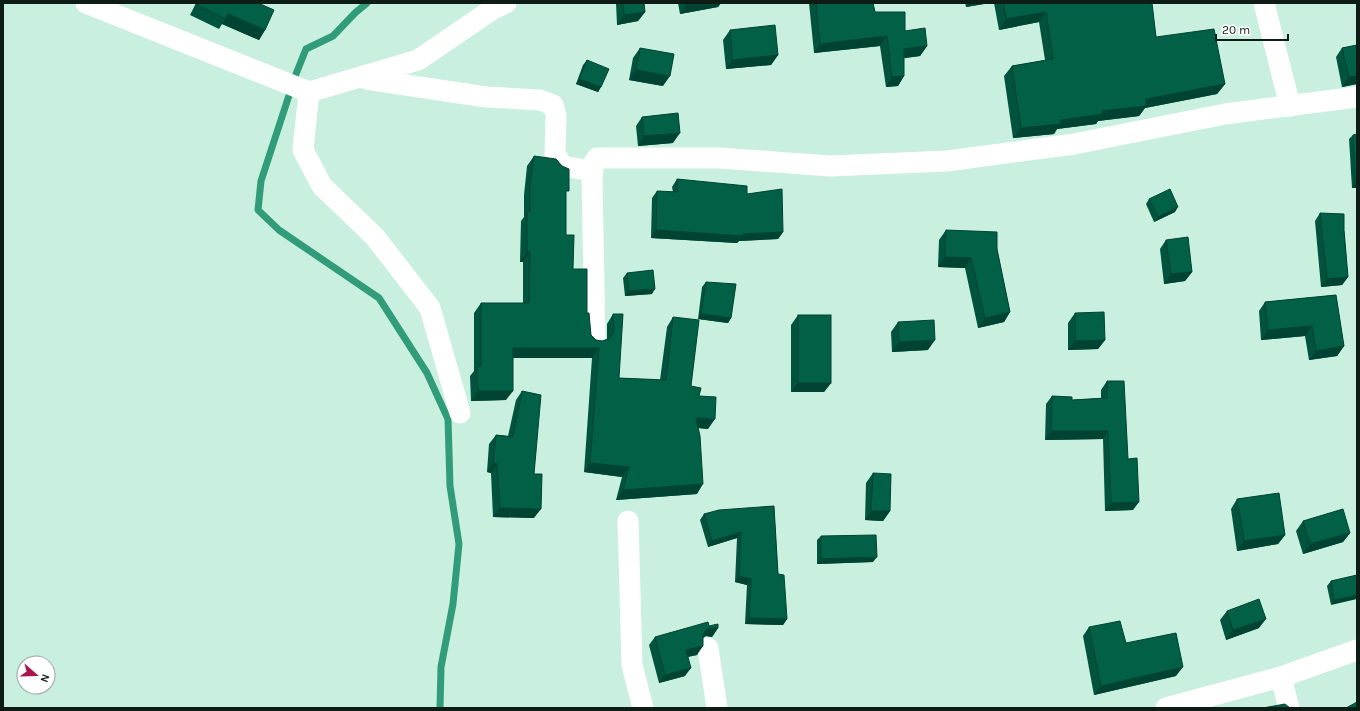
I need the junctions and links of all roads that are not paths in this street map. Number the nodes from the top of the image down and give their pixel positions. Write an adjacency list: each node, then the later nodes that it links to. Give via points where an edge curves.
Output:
1 (86, 3): 5 (street)
2 (506, 3): 4 (street, via 492,9 418,60)
3 (1264, 3): 7 (street)
4 (359, 78): 5 (street); 8 (street, via 486,97 540,100 553,105 556,115 555,153 562,166)
5 (309, 92): 10 (street, via 303,150 322,186 375,236 430,308)
6 (1357, 98): 7 (street)
7 (1290, 106): 8 (street, via 1225,114 1074,144 947,161 830,166 720,158 597,158 593,164)
8 (593, 171): 9 (street)
9 (595, 339)
10 (460, 413)
11 (628, 521): 15 (street, via 632,665)
12 (708, 648): 16 (street)
13 (1357, 650): 14 (street)
14 (1281, 677): 17 (street); 18 (street)
15 (643, 708)
16 (717, 708)
17 (1166, 708)
18 (1289, 708)

